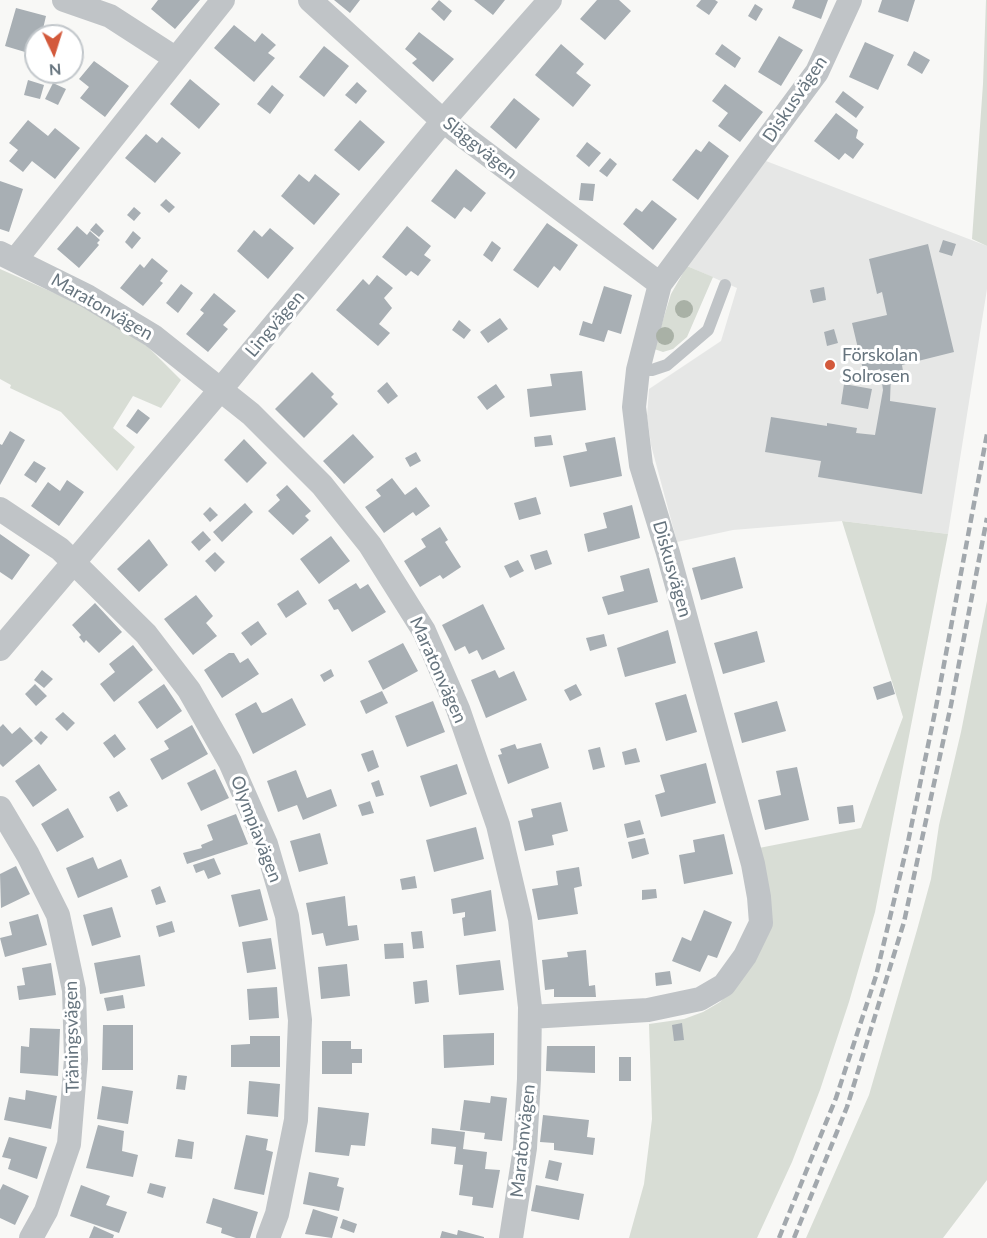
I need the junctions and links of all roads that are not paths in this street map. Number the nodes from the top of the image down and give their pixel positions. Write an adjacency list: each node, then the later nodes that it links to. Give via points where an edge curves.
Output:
1 (64, 0): 6 (street, via 110,16)
2 (223, 0): 6 (street)
3 (310, 0): 7 (street, Släggvägen)
4 (550, 0): 7 (street, Lingvägen)
5 (850, 0): 9 (street, Diskusvägen, via 817,72)
6 (175, 58): 8 (street)
7 (443, 121): 9 (street, Släggvägen); 12 (street, Lingvägen)
8 (8, 256): 12 (street, Maratonvägen, via 87,296 153,336)
9 (660, 284): 11 (street, Diskusvägen)
10 (725, 285): 11 (lane, via 708,330 667,365)
11 (638, 370): 17 (street, Diskusvägen, via 634,407 640,465 753,864 760,923 745,956 724,985 700,999 648,1010)
12 (221, 389): 14 (street, Lingvägen); 17 (street, Maratonvägen, via 252,414 322,485 370,545 424,630 458,709 498,825 520,919)
13 (0, 509): 14 (street, Olympiavägen)
14 (73, 561): 15 (street, Lingvägen); 19 (street, Olympiavägen, via 146,634 189,690 230,762 266,844 287,916 300,1020 296,1120 277,1214)
15 (0, 649)
16 (0, 808): 18 (street, Träningsvägen, via 58,915 75,990 76,1059 69,1144 46,1211)
17 (530, 1017): 20 (street, Maratonvägen, via 525,1148)
18 (31, 1238)
19 (268, 1238)
20 (511, 1238)

